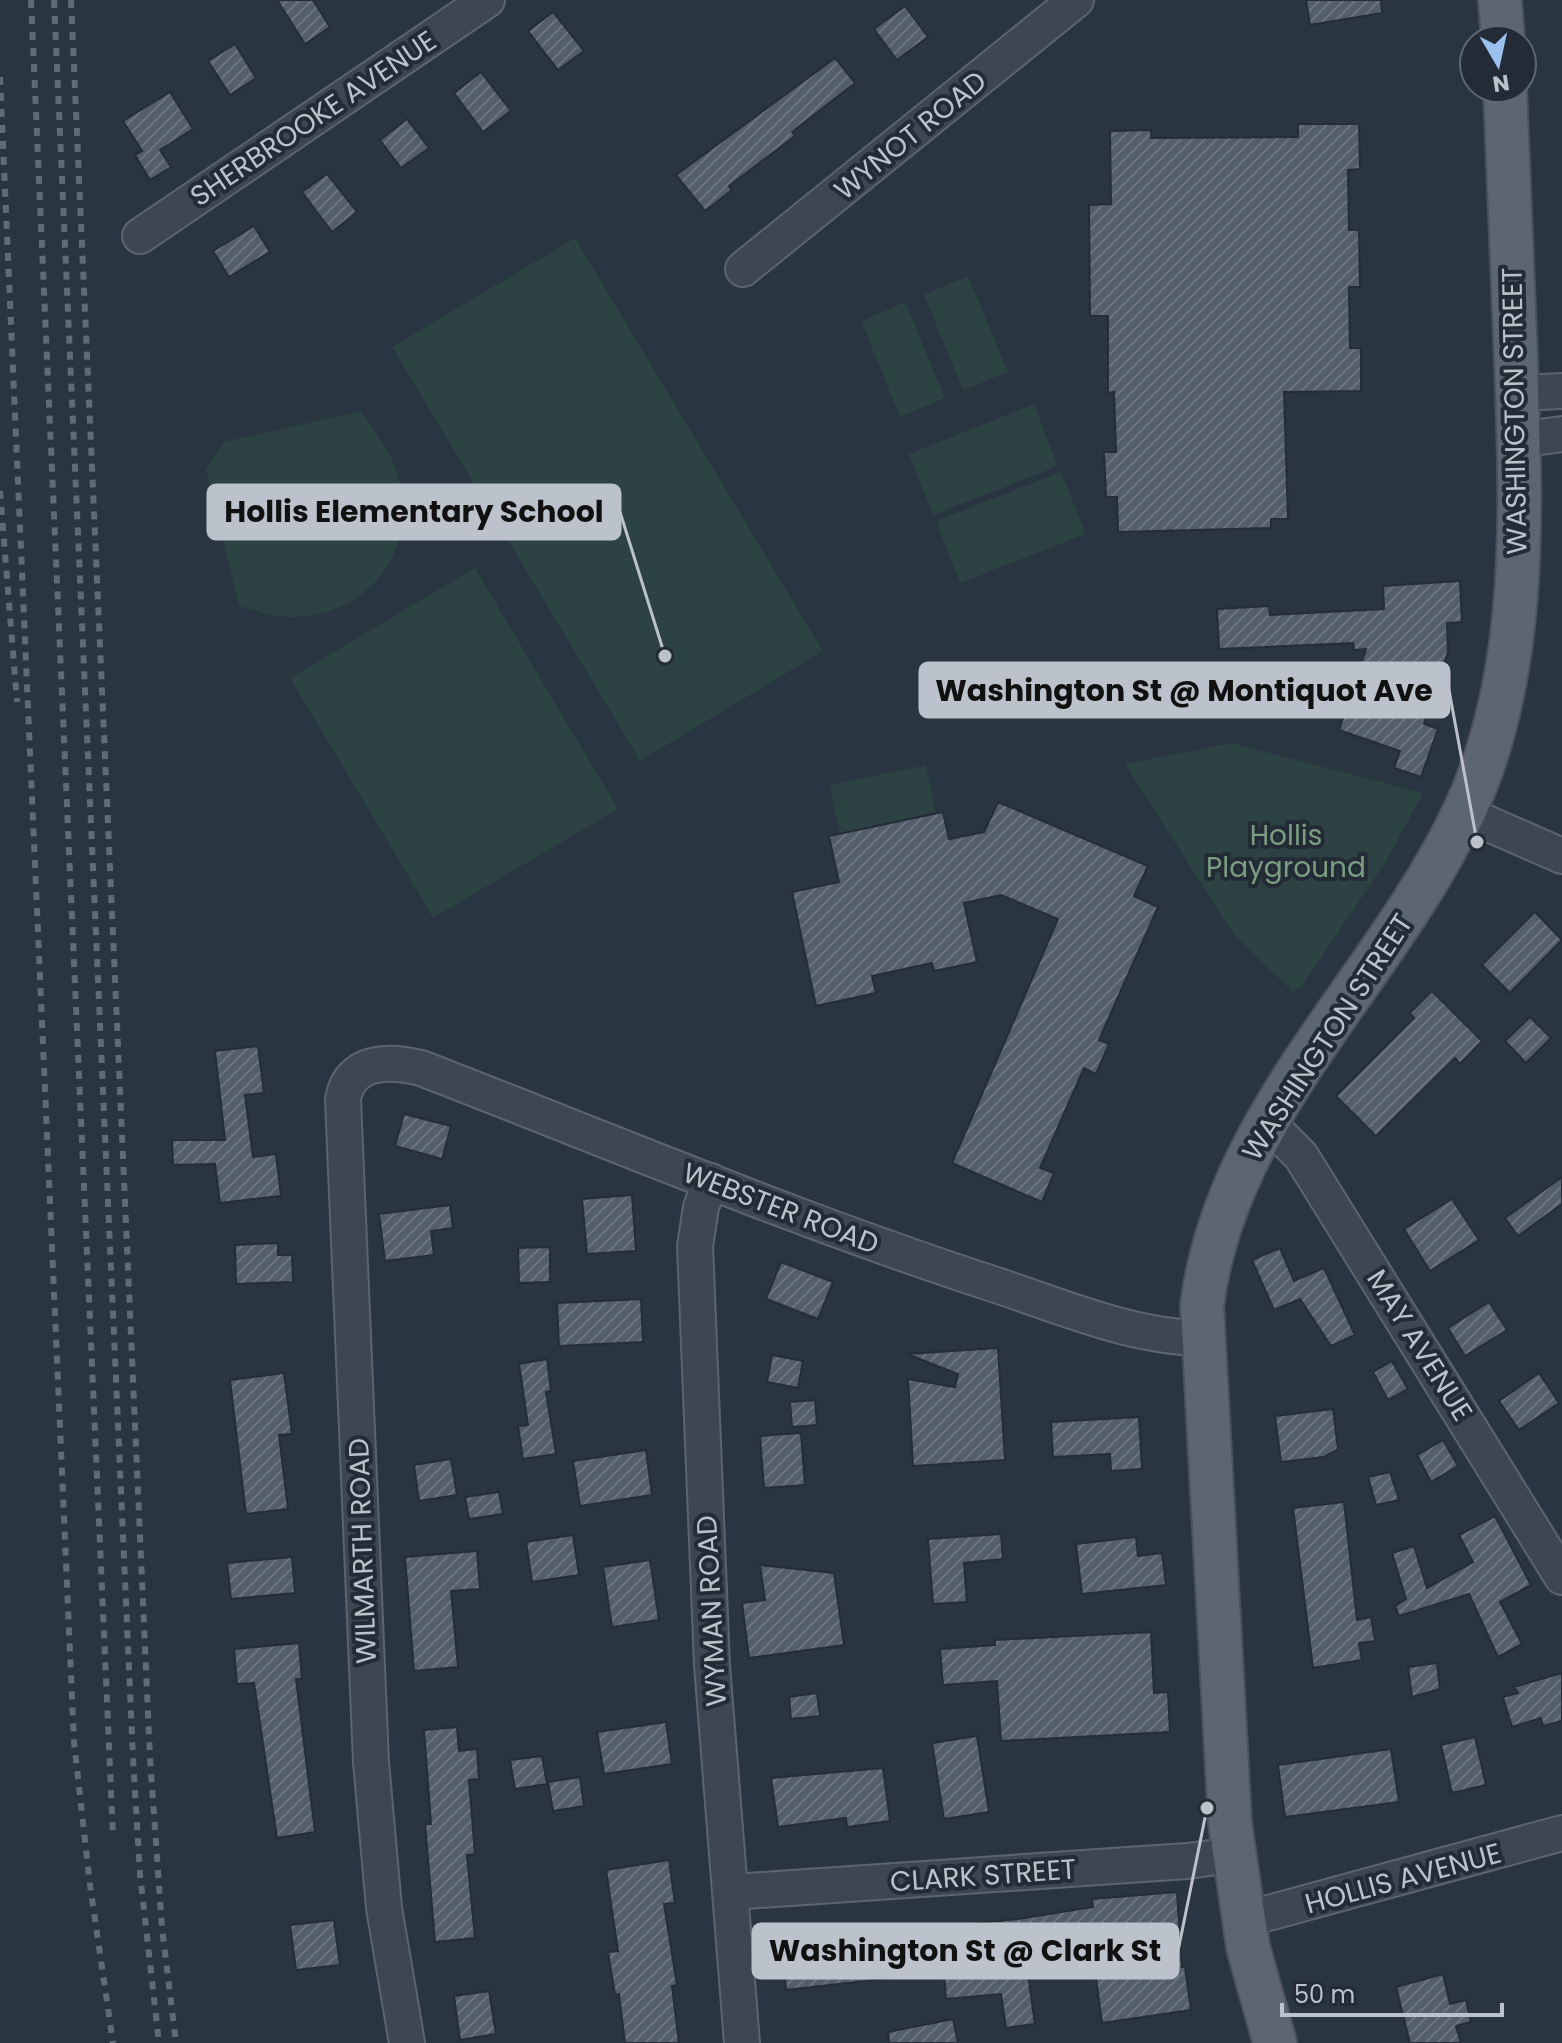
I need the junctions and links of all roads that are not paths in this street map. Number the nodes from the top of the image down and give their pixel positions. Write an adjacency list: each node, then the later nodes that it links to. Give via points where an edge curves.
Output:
1 (487, 0): 6 (street, SHERBROOKE AVENUE)
2 (1076, 0): 7 (street, WYNOT ROAD)
3 (1500, 0): 4 (main road)
4 (1502, 24)
5 (1506, 104): 9 (main road, WASHINGTON STREET)
6 (140, 236)
7 (743, 269)
8 (1562, 391): 9 (street)
9 (1517, 393): 11 (main road, WASHINGTON STREET)
10 (1562, 434): 11 (street)
11 (1518, 440): 12 (main road, WASHINGTON STREET, via 1520,498 1509,648 1493,733)
12 (1464, 813): 13 (street); 15 (main road, WASHINGTON STREET, via 1425,884)
13 (1562, 856)
14 (367, 1067): 16 (street, WEBSTER ROAD, via 395,1063 421,1068); 23 (street, WILMARTH ROAD, via 349,1077 345,1087 344,1126 371,1762 384,1908)
15 (1267, 1122): 17 (main road, WASHINGTON STREET, via 1220,1223 1204,1290); 18 (street, MAY AVENUE, via 1301,1156)
16 (711, 1181): 17 (street, WEBSTER ROAD, via 866,1242 1070,1309 1149,1332); 21 (street, WYMAN ROAD, via 695,1246 712,1665)
17 (1201, 1338): 20 (main road, WASHINGTON STREET)
18 (1562, 1577)
19 (1562, 1833): 22 (street, HOLLIS AVENUE)
20 (1233, 1855): 21 (street, CLARK STREET); 22 (main road, WASHINGTON STREET)
21 (732, 1892): 24 (street, WYMAN ROAD)
22 (1243, 1920): 25 (main road, WASHINGTON STREET)
23 (407, 2043)
24 (742, 2043)
25 (1275, 2043)

